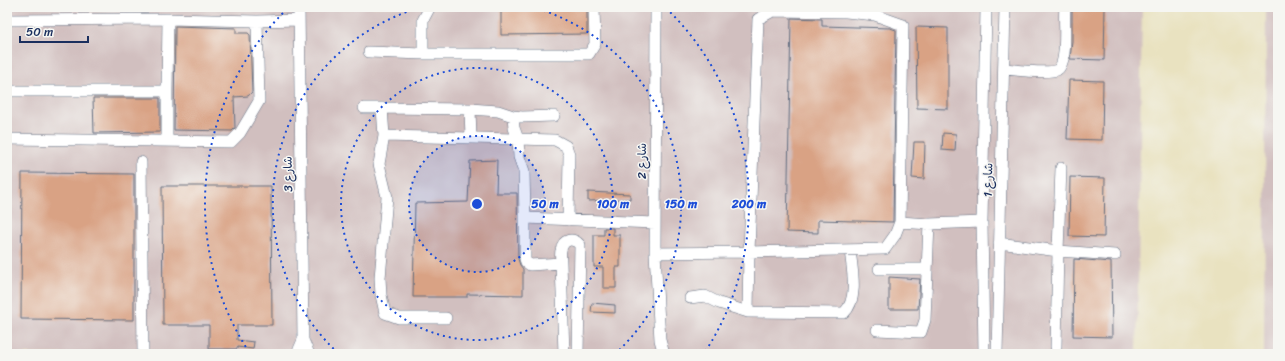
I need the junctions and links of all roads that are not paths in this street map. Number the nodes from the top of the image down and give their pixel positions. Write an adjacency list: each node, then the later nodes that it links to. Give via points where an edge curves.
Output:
1 (299, 7): 13 (street, شارع 3)
2 (430, 7): 15 (street, via 423,20)
3 (594, 7): 15 (street, via 595,44 589,54)
4 (656, 7): 35 (street, شارع 2)
5 (986, 7): 34 (street, شارع 1)
6 (1005, 7): 16 (street, شارع 1)
7 (1065, 7): 16 (street, via 1064,52 1060,67 1056,71 1048,72)
8 (773, 9): 9 (street, via 875,14); 40 (street, via 758,19)
9 (884, 12): 33 (street, via 903,24)
10 (168, 19): 11 (street); 12 (street); 18 (street)
11 (7, 20)
12 (257, 20): 13 (street); 28 (street, via 259,101 240,133 232,142)
13 (299, 20): 50 (street, شارع 3)
14 (369, 52): 15 (street)
15 (423, 54)
16 (1004, 69): 37 (street, شارع 1)
17 (7, 91): 18 (street)
18 (167, 91): 28 (street)
19 (364, 108): 20 (street)
20 (382, 108): 21 (street); 24 (street)
21 (470, 109): 22 (street, via 498,111); 25 (street)
22 (513, 116): 23 (street); 27 (street)
23 (554, 116)
24 (384, 136): 25 (street); 48 (street, via 379,164 387,197 380,278 385,313 399,318)
25 (471, 138): 27 (street)
26 (7, 139): 28 (street)
27 (518, 139): 31 (street, via 519,157 524,171); 32 (street, via 555,140 566,146 569,154)
28 (167, 141)
29 (141, 162): 54 (street)
30 (1061, 168): 39 (street)
31 (525, 218): 32 (street); 43 (street, via 526,262 530,265)
32 (568, 220): 35 (street)
33 (900, 222): 36 (street); 38 (street, via 885,249)
34 (982, 222): 36 (street); 53 (street, شارع 1)
35 (655, 223): 41 (street, شارع 2)
36 (929, 224): 45 (street)
37 (1000, 244): 39 (street); 62 (street, شارع 1)
38 (850, 250): 40 (street); 47 (street, via 853,291 850,308 844,313)
39 (1058, 251): 42 (street); 52 (street)
40 (749, 252): 41 (street); 47 (street)
41 (655, 253): 51 (street, شارع 2)
42 (1115, 255)
43 (560, 263): 57 (street); 58 (street, via 561,248 568,240 576,240 580,244)
44 (879, 269): 45 (street)
45 (927, 269): 49 (street, via 925,320 921,332)
46 (690, 298): 47 (street, via 705,296 718,303)
47 (748, 312)
48 (446, 318)
49 (877, 330)
50 (303, 340): 55 (street, شارع 3); 56 (street, شارع 3)
51 (660, 340): 59 (street, شارع 2); 60 (street, شارع 2)
52 (1056, 347)
53 (984, 349): 61 (street)
54 (143, 354)
55 (297, 354)
56 (309, 354)
57 (564, 354)
58 (578, 354)
59 (656, 354)
60 (664, 354)
61 (979, 354)
62 (997, 354)

